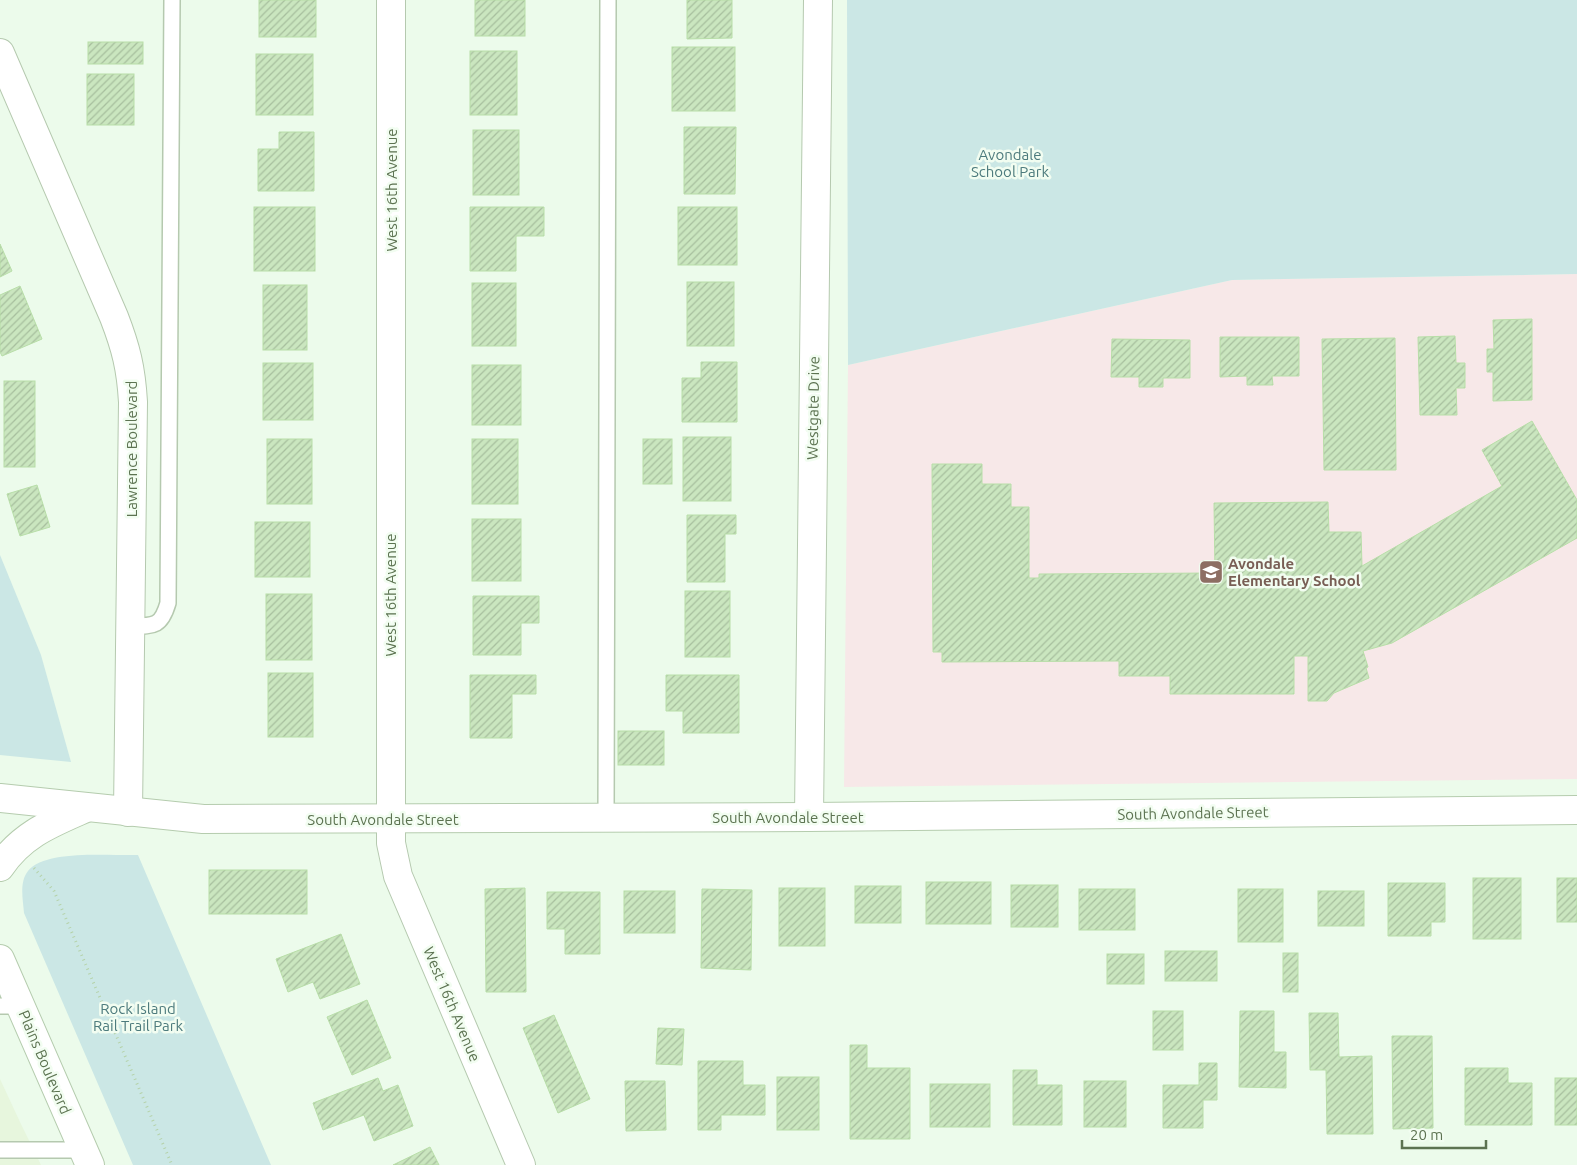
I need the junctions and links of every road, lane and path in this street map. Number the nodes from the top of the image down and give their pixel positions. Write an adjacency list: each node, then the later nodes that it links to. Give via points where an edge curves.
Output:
1 (172, 0): 6 (lane, via 168,603 164,618 153,626)
2 (391, 0): 13 (street, West 16th Avenue)
3 (608, 0): 12 (lane)
4 (818, 0): 11 (street, Westgate Drive)
5 (0, 53): 6 (street, Lawrence Boulevard, via 114,317 131,372)
6 (131, 626): 10 (street, Lawrence Boulevard)
7 (0, 798): 8 (street, South Avondale Street)
8 (86, 808): 10 (street, South Avondale Street); 15 (street, via 39,829 19,844)
9 (1577, 810): 11 (street, South Avondale Street)
10 (128, 812): 13 (street, South Avondale Street, via 203,819)
11 (809, 817): 12 (street, South Avondale Street)
12 (606, 818): 13 (street, South Avondale Street)
13 (390, 820): 21 (street, West 16th Avenue, via 398,876)
14 (30, 864): 20 (path, via 54,891)
15 (0, 867)
16 (0, 959): 17 (street, Plains Boulevard)
17 (10, 1006): 19 (street, Plains Boulevard)
18 (0, 1150): 19 (lane)
19 (86, 1157)
20 (172, 1165)
21 (521, 1165)

